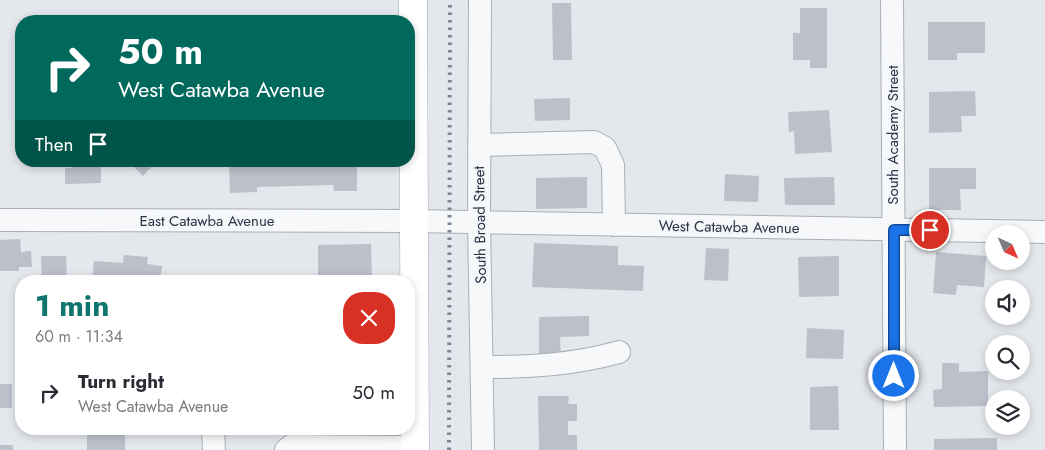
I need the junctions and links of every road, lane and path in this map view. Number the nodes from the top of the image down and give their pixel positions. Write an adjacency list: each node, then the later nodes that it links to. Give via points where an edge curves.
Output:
1 (413, 0): 4 (main road)
2 (480, 0): 5 (street, South Broad Street)
3 (892, 0): 11 (street, South Academy Street)
4 (413, 15)
5 (479, 144): 9 (street, South Broad Street); 10 (street, via 594,142 605,148 613,165)
6 (414, 167): 8 (main road)
7 (0, 220): 8 (street, East Catawba Avenue)
8 (414, 221): 9 (street, West Catawba Avenue); 13 (main road)
9 (479, 222): 10 (street, West Catawba Avenue); 15 (street, South Broad Street)
10 (614, 224): 11 (street, West Catawba Avenue)
11 (894, 230): 12 (street, West Catawba Avenue); 22 (street, South Academy Street)
12 (1045, 232)
13 (414, 275)
14 (619, 352): 15 (street, via 584,362)
15 (482, 368): 21 (street, South Broad Street)
16 (213, 435): 19 (street)
17 (415, 435): 18 (main road)
18 (415, 449): 20 (street, via 291,446)
19 (214, 450)
20 (286, 450)
21 (483, 450)
22 (895, 450)

